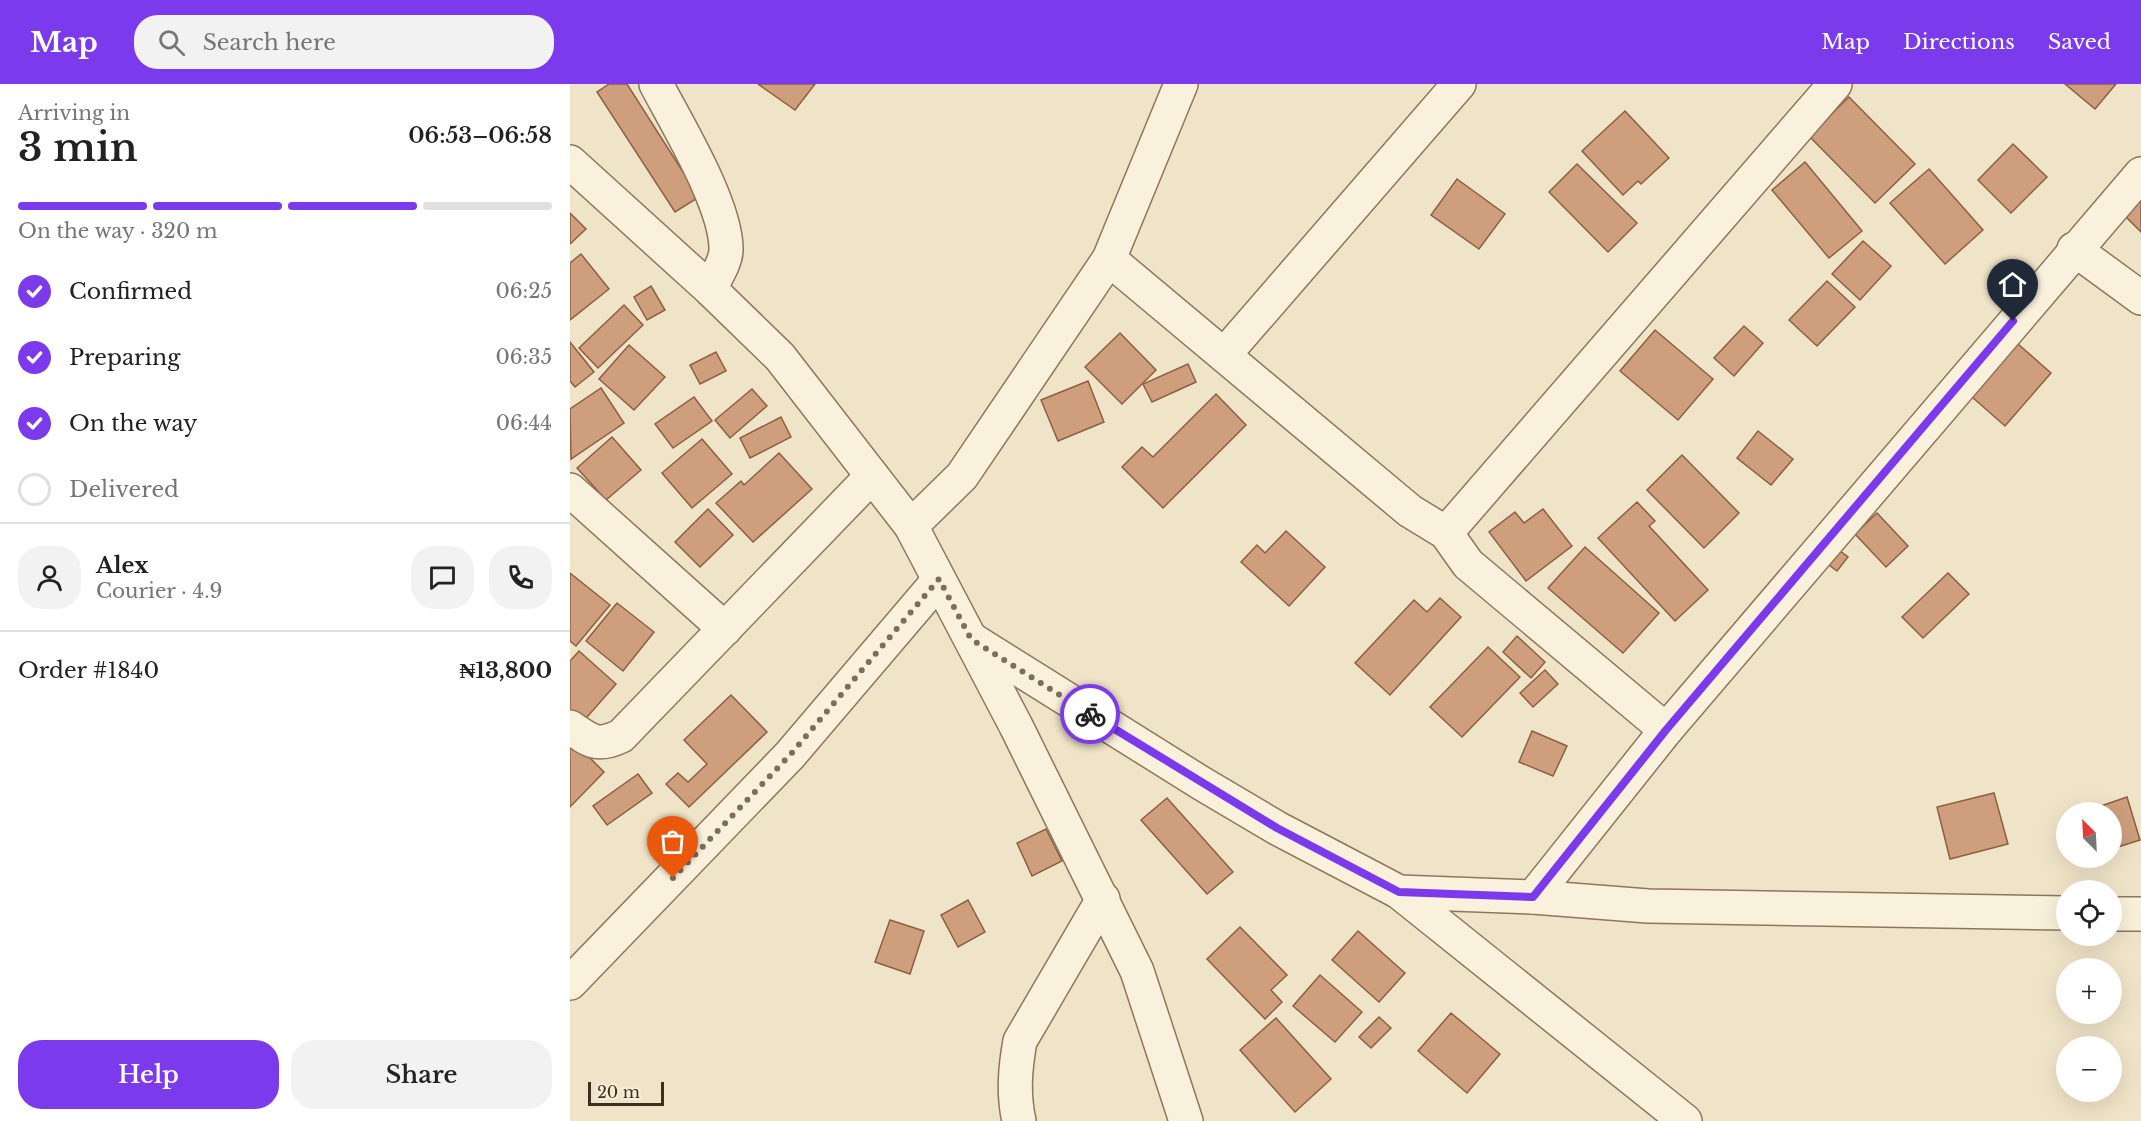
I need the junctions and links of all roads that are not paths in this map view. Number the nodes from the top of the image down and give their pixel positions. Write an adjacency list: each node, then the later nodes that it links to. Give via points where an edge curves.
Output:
1 (656, 84): 9 (street, via 705,179 721,222 727,252)
2 (1181, 84): 8 (street)
3 (1459, 84): 11 (street)
4 (1834, 84): 15 (street)
5 (570, 162): 9 (street)
6 (2141, 174): 7 (street)
7 (2074, 249): 10 (street); 20 (street)
8 (1109, 260): 11 (street); 14 (street, via 962,476)
9 (710, 289): 12 (street, via 780,357)
10 (2141, 298)
11 (1224, 355): 15 (street, via 1410,511)
12 (872, 476): 14 (street); 17 (street)
13 (570, 490): 17 (street)
14 (910, 526): 16 (street)
15 (1446, 533): 20 (street, via 1468,564)
16 (939, 579): 18 (street); 27 (street, via 790,755)
17 (725, 629): 19 (street, via 621,736 605,743 588,740)
18 (971, 639): 21 (street, via 1277,828); 23 (street)
19 (570, 727)
20 (1666, 730): 22 (street)
21 (1399, 892): 22 (street); 30 (street)
22 (1533, 897): 24 (street, via 1648,906)
23 (1103, 899): 28 (street, via 1020,1041 1015,1068); 29 (street, via 1137,971)
24 (2056, 913)
25 (2122, 914): 26 (street)
26 (2141, 914)
27 (570, 983)
28 (1019, 1121)
29 (1186, 1121)
30 (1684, 1121)

